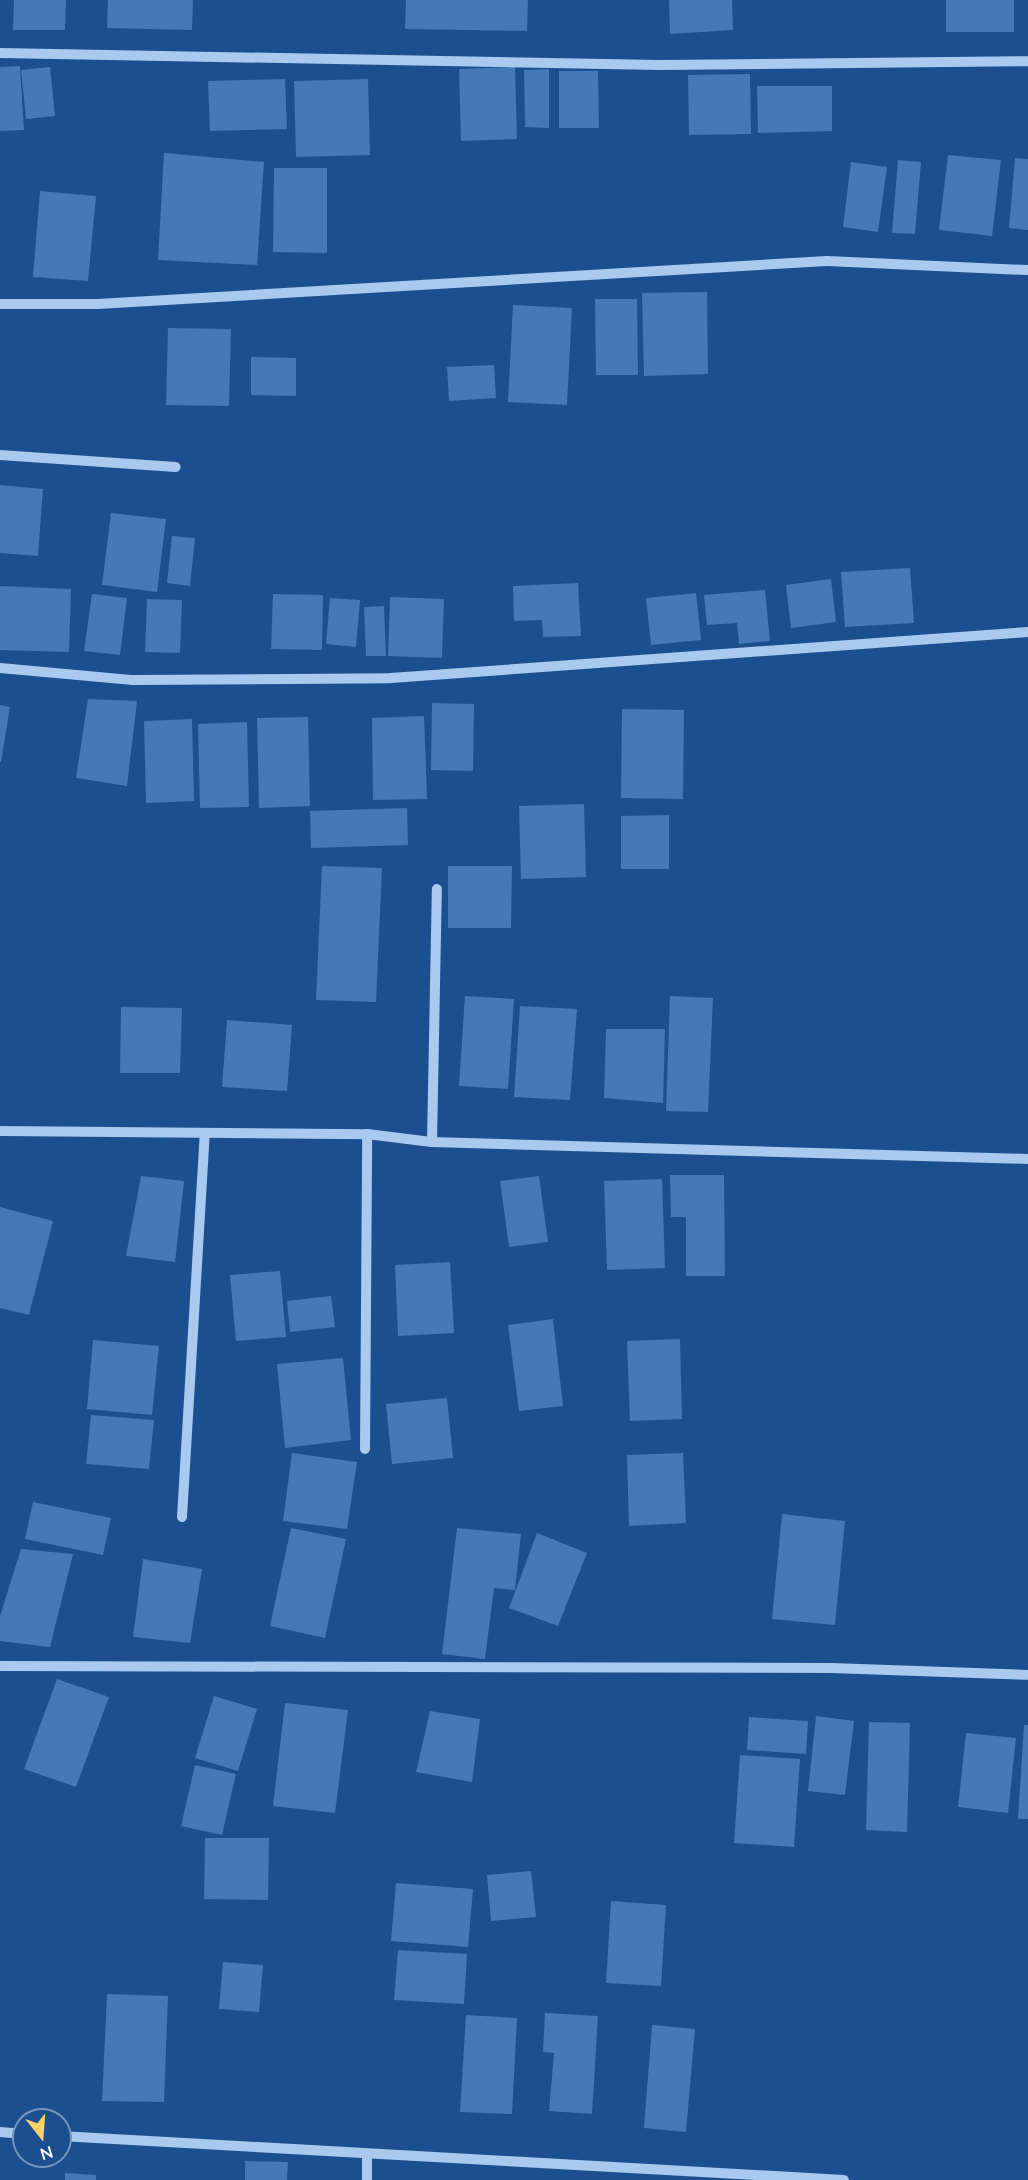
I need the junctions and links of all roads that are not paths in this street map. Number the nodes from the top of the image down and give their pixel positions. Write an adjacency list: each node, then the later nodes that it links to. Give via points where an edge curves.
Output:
1 (0, 53): 2 (street, via 660,64)
2 (1028, 61)
3 (1028, 270): 4 (street, via 827,261 110,303)
4 (0, 304)
5 (0, 455): 6 (street)
6 (176, 466)
7 (1028, 632): 8 (street, via 391,678 133,680)
8 (0, 668)
9 (437, 889): 13 (street)
10 (0, 1131): 12 (street)
11 (367, 1134): 12 (street); 13 (street); 15 (street)
12 (205, 1135): 16 (street)
13 (432, 1142): 14 (street)
14 (1028, 1159)
15 (365, 1449)
16 (182, 1517)
17 (0, 1666): 18 (street, via 831,1668)
18 (1028, 1675)
19 (72, 2137): 20 (street)
20 (367, 2155): 21 (street); 22 (street)
21 (367, 2180)
22 (844, 2180)

